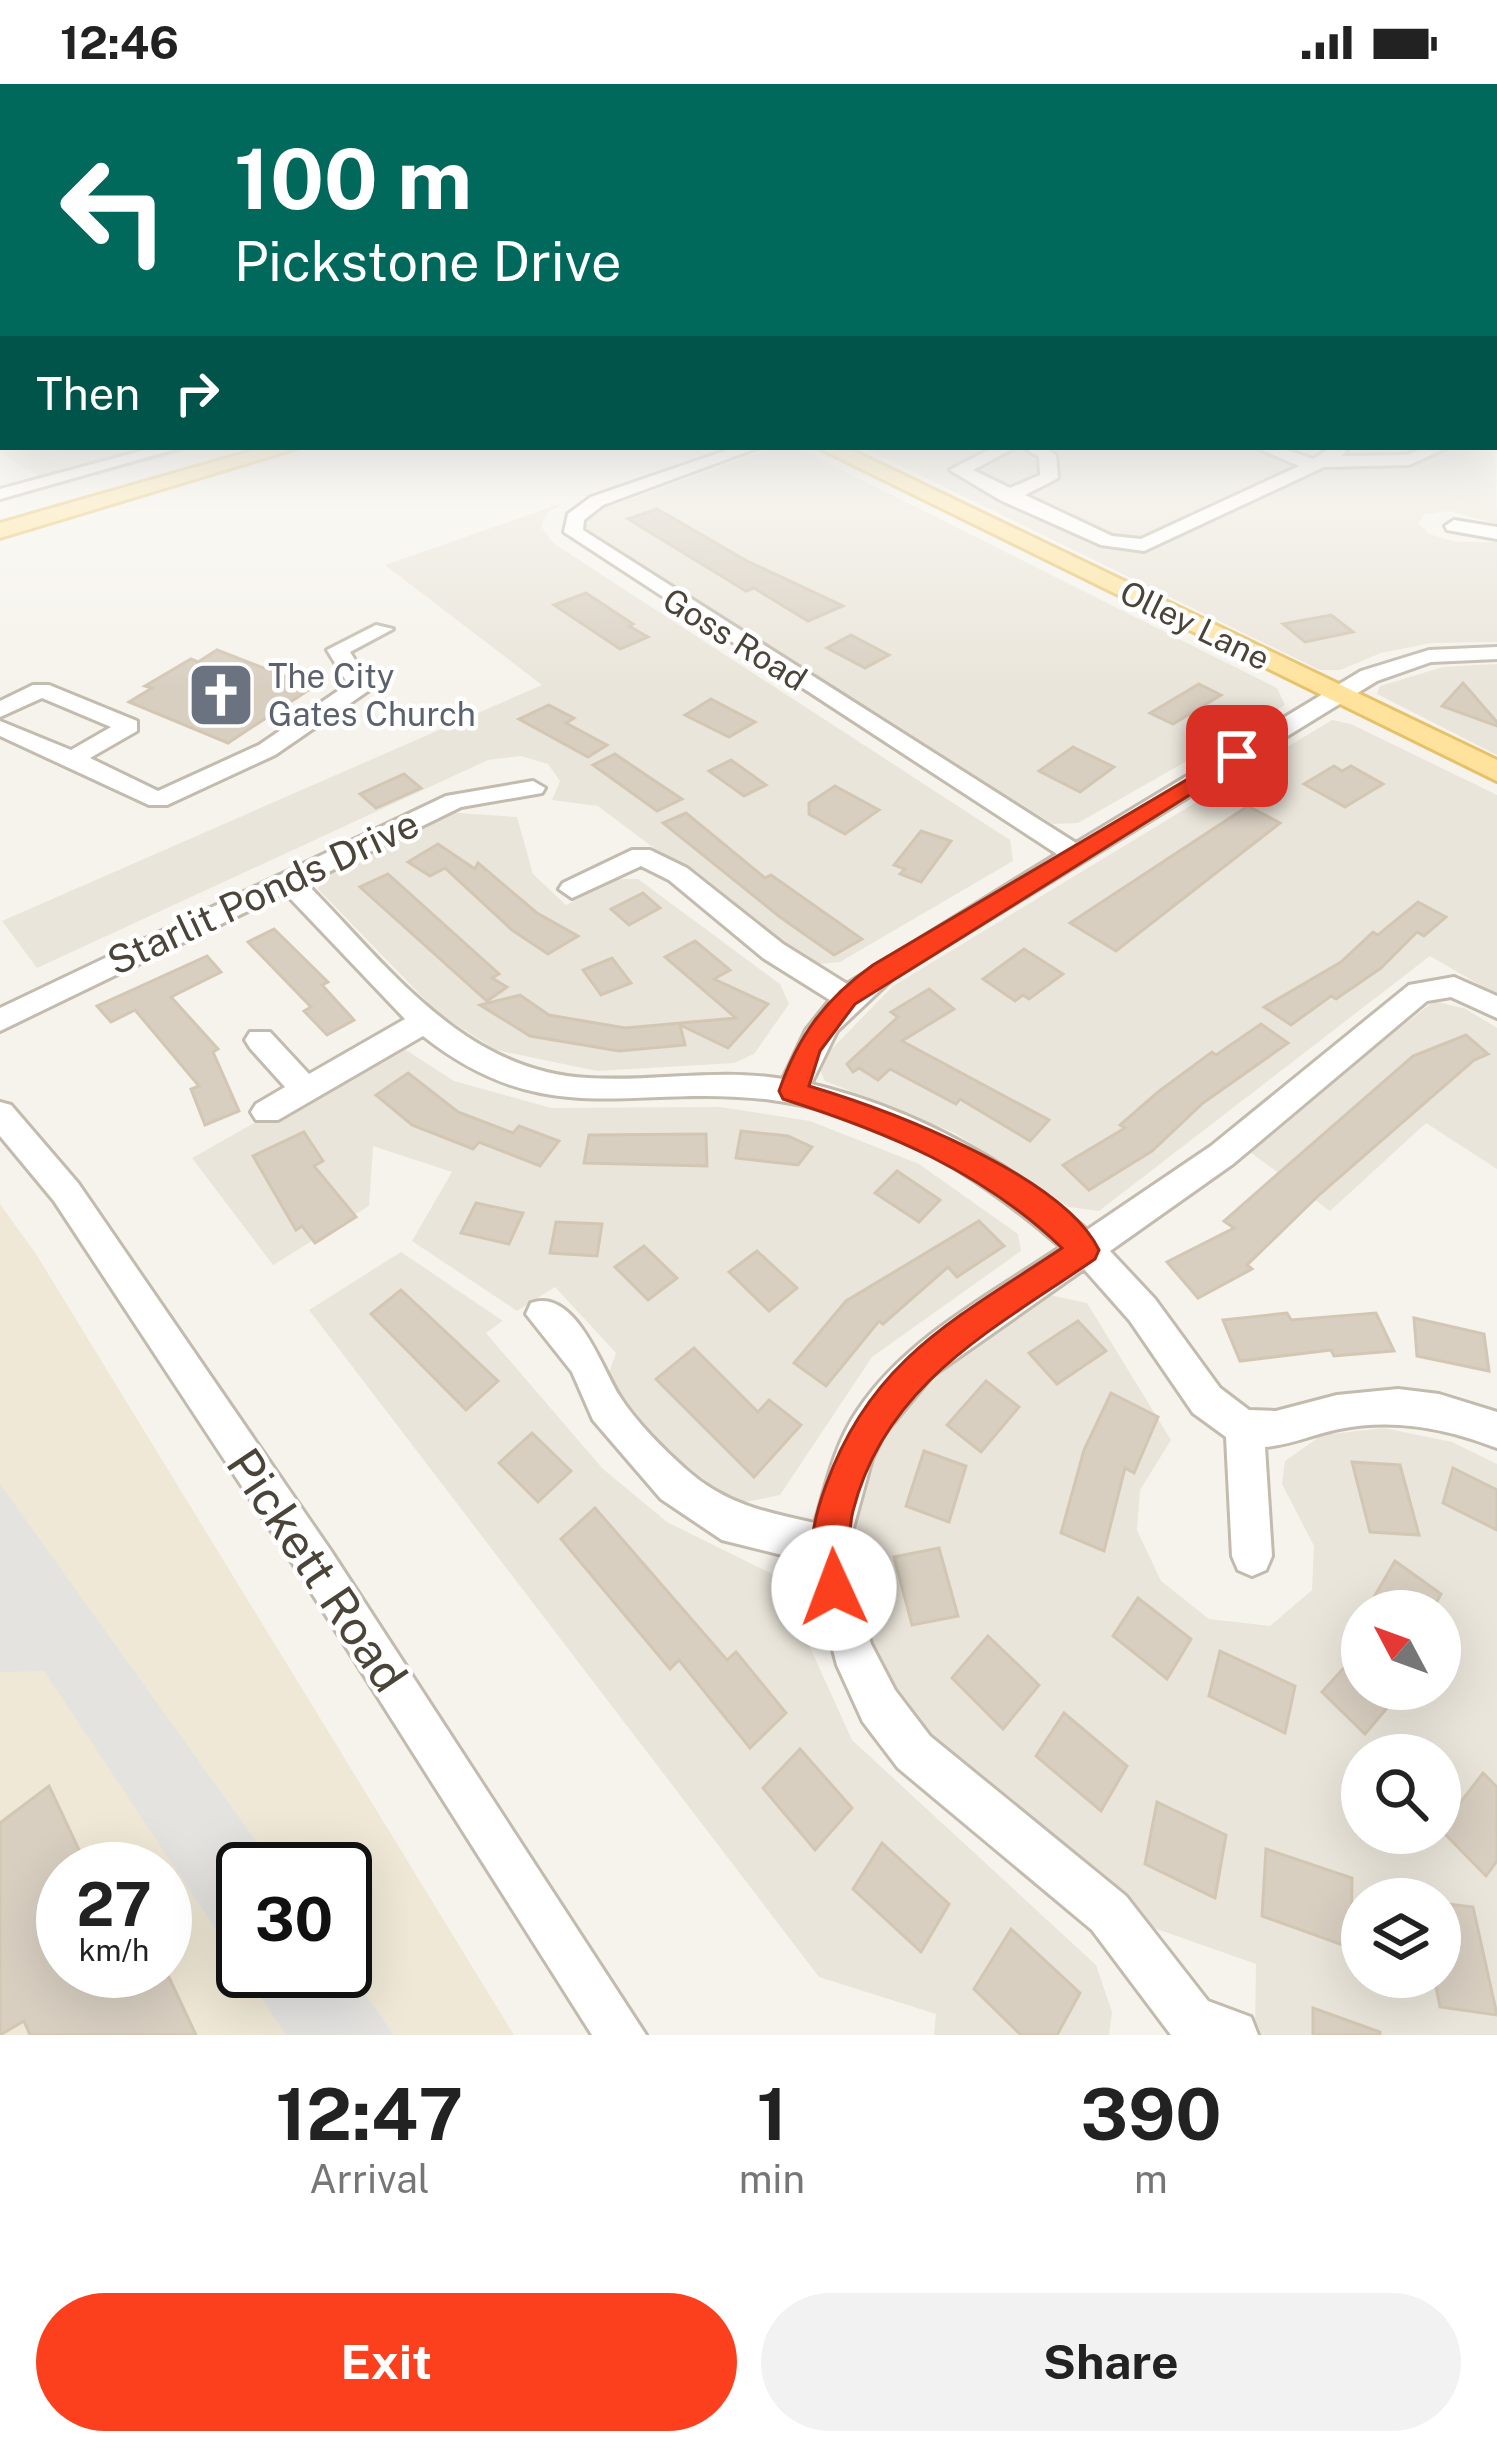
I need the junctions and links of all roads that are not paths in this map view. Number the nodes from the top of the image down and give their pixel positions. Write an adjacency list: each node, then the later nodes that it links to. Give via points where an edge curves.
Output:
1 (83, 507): 9 (main road)
2 (589, 507): 19 (street, Goss Road, via 574,518 573,532)
3 (952, 507): 8 (main road, Olley Lane)
4 (1029, 507): 6 (street)
5 (1225, 507): 6 (street, via 1173,532 1114,523 1076,528)
6 (1039, 512): 8 (street)
7 (1454, 526): 10 (street)
8 (997, 529): 13 (main road, Olley Lane)
9 (0, 531)
10 (1497, 532)
11 (382, 629): 16 (street, via 338,650 361,686 267,750 158,800)
12 (1497, 653): 13 (street, via 1412,659)
13 (1338, 694): 17 (main road, Olley Lane); 19 (street)
14 (0, 710): 16 (street, via 41,691 129,726)
15 (0, 728): 16 (street)
16 (72, 759)
17 (1497, 772)
18 (532, 788): 20 (street, Starlit Ponds Drive, via 455,801)
19 (1075, 854): 22 (street)
20 (287, 880): 24 (street, Starlit Ponds Drive); 25 (street)
21 (572, 889): 22 (street, via 641,856 678,874 784,960)
22 (846, 997): 28 (street, via 807,1048)
23 (1497, 1008): 31 (street, via 1454,987 1419,992 1222,1155)
24 (0, 1020)
25 (427, 1020): 27 (street); 28 (street, via 483,1062 556,1088)
26 (260, 1040): 27 (street)
27 (305, 1089): 29 (street)
28 (793, 1091): 31 (street, via 961,1156)
29 (267, 1112)
30 (0, 1114): 37 (street, Pickett Road, via 66,1192)
31 (1084, 1250): 33 (street, via 1131,1295 1209,1401); 35 (street, via 898,1385 854,1455)
32 (544, 1314): 35 (street, via 586,1361 606,1408 675,1486 736,1526)
33 (1245, 1428): 34 (street, via 1389,1406 1453,1414); 36 (street)
34 (1497, 1430)
35 (828, 1546): 38 (street, via 852,1650 879,1706 914,1752 1109,1913 1192,2021)
36 (1252, 1556)
37 (621, 2035)
38 (1232, 2035)

